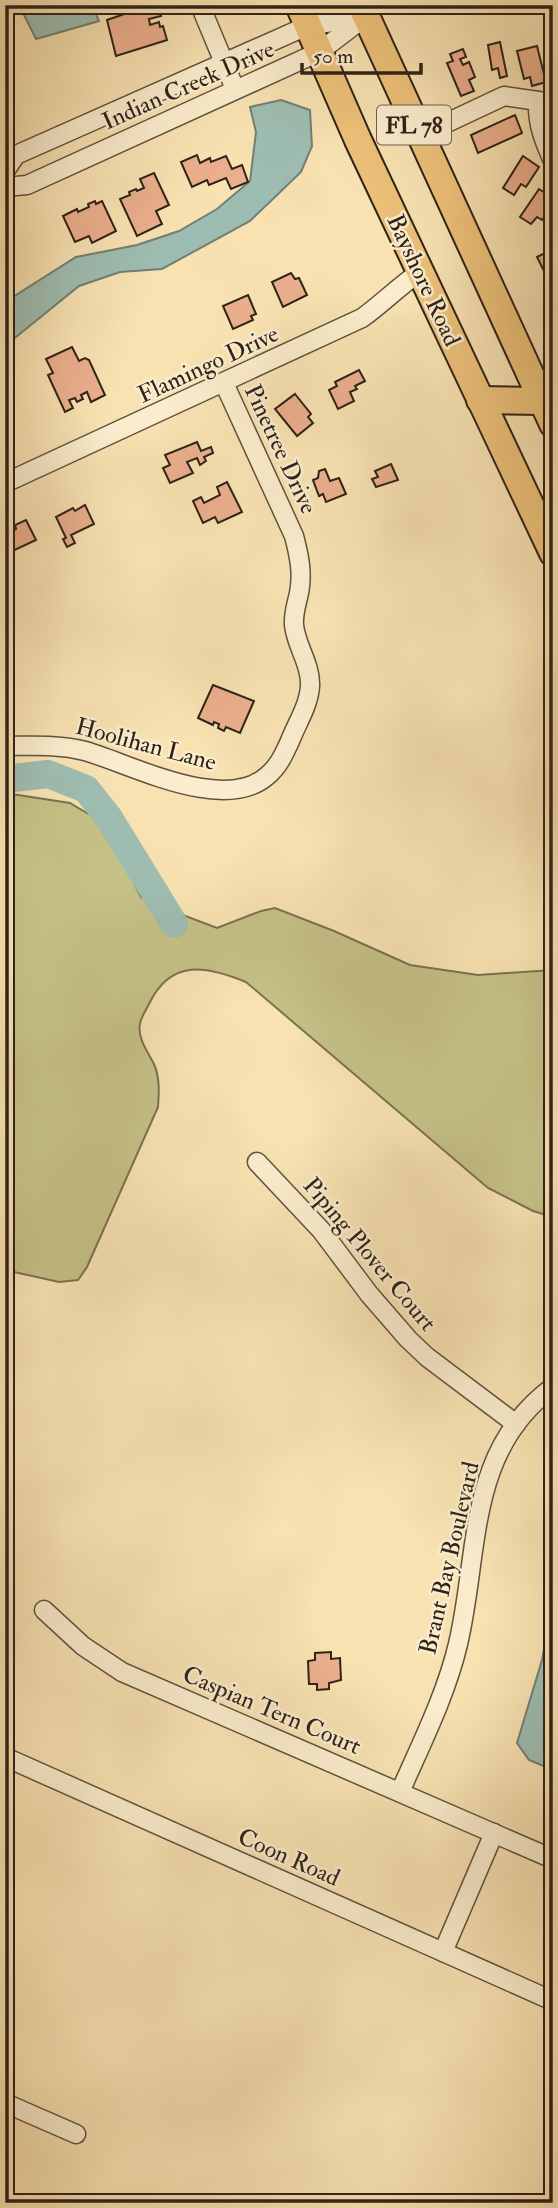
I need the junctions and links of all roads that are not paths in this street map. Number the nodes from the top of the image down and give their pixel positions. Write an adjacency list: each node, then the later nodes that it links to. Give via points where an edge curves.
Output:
1 (200, 5): 5 (street)
2 (363, 11): 3 (street, Indian Creek Drive); 4 (street, Indian Creek Drive); 8 (main road, FL 78)
3 (303, 15): 4 (main road, Bayshore Road / FL 78); 5 (street, Indian Creek Drive)
4 (319, 52): 6 (street, Indian Creek Drive); 12 (main road, Bayshore Road / FL 78)
5 (224, 62): 6 (street); 10 (street, Indian Creek Drive, via 16,155)
6 (235, 89): 11 (street, Indian Creek Drive, via 27,185)
7 (546, 103): 8 (street, via 504,96); 9 (street, via 537,118)
8 (419, 136): 15 (main road, FL 78)
9 (553, 161)
10 (5, 170)
11 (5, 187)
12 (420, 272): 13 (street, Flamingo Drive, via 362,318); 14 (main road, Bayshore Road / FL 78)
13 (224, 383): 16 (street, Flamingo Drive); 17 (street, Pinetree Drive)
14 (480, 400): 15 (main road); 18 (main road, Bayshore Road / FL 78)
15 (549, 410)
16 (5, 483)
17 (294, 536): 19 (street, Hoolihan Lane, via 301,578 294,624 310,685 280,762 266,778 233,790 213,788 136,771 84,750)
18 (553, 553)
19 (5, 746)
20 (257, 1162): 22 (street, Piping Plover Court, via 314,1221 408,1339)
21 (553, 1387): 22 (street, Brant Bay Boulevard)
22 (516, 1424): 25 (street, Brant Bay Boulevard, via 490,1470 458,1643)
23 (44, 1610): 25 (street, Caspian Tern Court, via 83,1646 122,1672)
24 (5, 1758): 28 (street, Coon Road)
25 (400, 1793): 26 (street, Caspian Tern Court)
26 (495, 1833): 27 (street, Caspian Tern Court); 28 (street)
27 (553, 1859)
28 (443, 1952): 29 (street, Coon Road)
29 (553, 2001)
30 (5, 2103): 31 (street)
31 (76, 2134)

